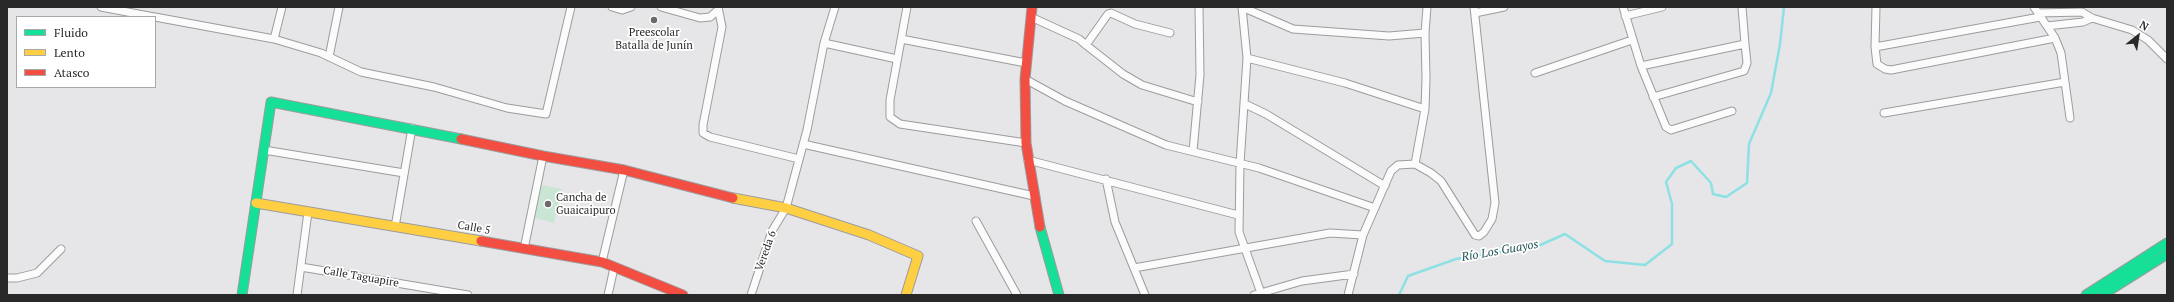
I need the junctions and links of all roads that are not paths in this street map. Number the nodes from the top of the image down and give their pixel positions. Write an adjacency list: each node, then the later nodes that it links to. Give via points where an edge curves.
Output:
1 (101, 7): 22 (street)
2 (282, 7): 31 (street)
3 (339, 7): 38 (street)
4 (571, 7): 38 (street, via 546,114 507,108 434,87 361,72)
5 (612, 7): 6 (street, via 622,10)
6 (631, 7)
7 (661, 7): 19 (street, via 700,18 710,17)
8 (835, 7): 34 (street, Vereda 6)
9 (907, 7): 32 (street)
10 (1032, 7): 25 (street)
11 (1199, 7): 48 (street)
12 (1242, 7): 29 (street, via 1293,29 1389,36); 39 (street)
13 (1427, 7): 29 (street)
14 (1504, 7): 20 (street)
15 (1623, 7): 23 (street)
16 (1662, 7): 23 (street)
17 (1742, 7): 35 (street)
18 (1876, 7): 37 (street)
19 (718, 9): 60 (street, via 722,27 703,133 710,137)
20 (1475, 10): 63 (street, via 1495,203 1492,219 1484,232 1479,236 1475,235 1441,181)
21 (2037, 12): 26 (street, via 2082,12); 27 (street); 37 (street)
22 (149, 16)
23 (1625, 16): 33 (street)
24 (156, 17): 31 (street)
25 (1031, 17): 36 (street, via 1079,39); 42 (street)
26 (2092, 18): 27 (street, via 2083,22); 41 (street, via 2141,34)
27 (2047, 26): 30 (street)
28 (1170, 33): 36 (street, via 1108,14)
29 (1425, 33): 50 (street)
30 (2055, 38): 37 (street, via 1891,70 1877,64); 46 (street, via 2061,53)
31 (274, 39): 38 (street)
32 (901, 39): 40 (street); 42 (street)
33 (1632, 40): 43 (street); 44 (street)
34 (824, 43): 40 (street); 56 (street, Vereda 6)
35 (1745, 44): 43 (street); 47 (street, via 1747,63 1744,71)
36 (1086, 45): 48 (street, via 1123,74 1142,85)
37 (1875, 48)
38 (329, 57)
39 (1247, 58): 49 (street); 50 (street, via 1345,83)
40 (897, 59): 55 (street, via 890,100 890,117 900,124)
41 (2167, 59)
42 (1026, 62): 45 (street)
43 (1641, 66): 47 (street)
44 (1535, 73)
45 (1025, 79): 55 (street); 58 (street, via 1065,101 1166,145)
46 (2065, 82): 52 (street); 53 (street)
47 (1653, 97): 51 (street, via 1663,124 1668,130)
48 (1198, 102): 58 (street)
49 (1245, 104): 62 (street); 67 (street, via 1266,114)
50 (1425, 109): 63 (street)
51 (1732, 111)
52 (1884, 113)
53 (2070, 118)
54 (412, 128): 57 (street, via 272,102); 59 (street); 65 (street)
55 (1026, 143): 61 (street)
56 (803, 144): 60 (street, Vereda 6); 68 (street)
57 (264, 150): 65 (street); 69 (street)
58 (1194, 151): 62 (street)
59 (543, 156): 64 (street); 79 (street)
60 (798, 159): 70 (street, Vereda 6)
61 (1028, 160): 66 (street); 68 (street)
62 (1240, 164): 71 (street, via 1259,168); 73 (street)
63 (1416, 164): 67 (street, via 1398,165 1391,171)
64 (624, 170): 70 (street, via 737,199); 82 (street)
65 (404, 173): 75 (street)
66 (1106, 179): 73 (street); 85 (street, via 1115,222)
67 (1384, 186): 71 (street)
68 (1034, 196): 97 (street, via 1040,229)
69 (256, 203): 72 (street, Calle 5); 89 (street)
70 (786, 208): 94 (street, Vereda 6, via 772,230); 95 (street, via 869,235 918,256)
71 (1375, 208): 76 (street)
72 (308, 212): 75 (street, Calle 5); 83 (street)
73 (1238, 214): 80 (street, via 1239,232)
74 (976, 221): 96 (street)
75 (395, 227): 79 (street, Calle 5)
76 (1363, 235): 80 (street, via 1330,233); 86 (street)
77 (2167, 243): 100 (street)
78 (61, 249): 87 (street, via 37,273)
79 (524, 249): 82 (street, Calle 5)
80 (1246, 250): 85 (street); 88 (street)
81 (2167, 254): 101 (street)
82 (602, 262): 84 (street, Calle 5)
83 (301, 267): 90 (street); 91 (street, Calle Taguapire)
84 (614, 268): 92 (street); 93 (street, Calle 5)
85 (1134, 268): 98 (street)
86 (1354, 274): 88 (street, via 1302,281); 99 (street)
87 (7, 278)
88 (1258, 294)
89 (242, 295)
90 (297, 295)
91 (468, 295)
92 (608, 295)
93 (683, 295)
94 (751, 295)
95 (906, 295)
96 (1017, 295)
97 (1059, 295)
98 (1145, 295)
99 (1348, 295)
100 (2086, 295)
101 (2102, 295)

